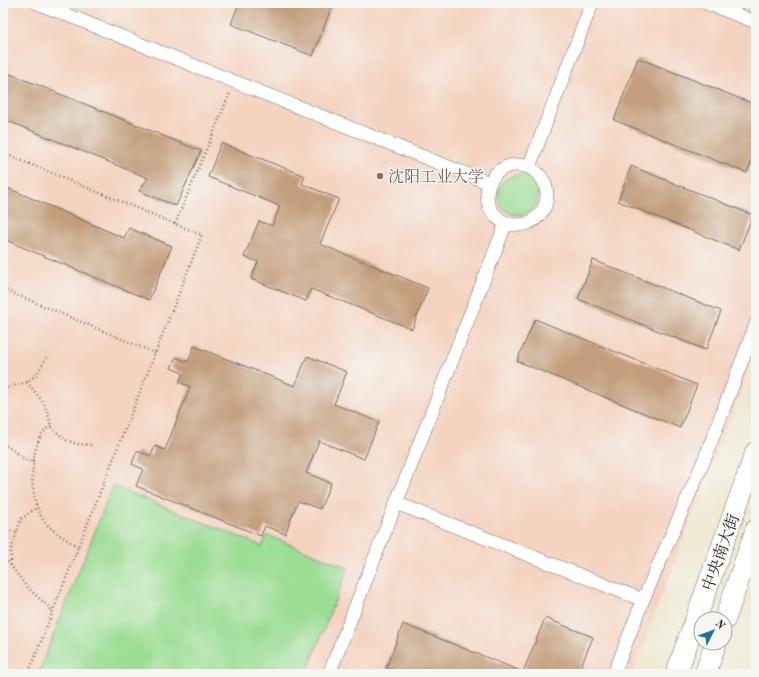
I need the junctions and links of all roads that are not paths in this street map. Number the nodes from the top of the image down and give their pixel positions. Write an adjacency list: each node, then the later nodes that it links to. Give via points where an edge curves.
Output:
1 (37, 3): 6 (street)
2 (592, 3): 5 (street)
3 (706, 3): 4 (street)
4 (756, 22)
5 (529, 167): 6 (street, via 513,164 495,174); 7 (street, via 541,176 546,185 546,206 533,220 520,224)
6 (489, 183): 7 (street, via 488,202 498,218)
7 (506, 223): 10 (street)
8 (756, 324): 12 (street, via 705,458)
9 (756, 452): 17 (main road, 中央南大街)
10 (396, 503): 12 (street); 15 (street)
11 (756, 530): 13 (main road, 中央南大街)
12 (643, 600): 16 (street)
13 (728, 611)
14 (713, 651): 18 (main road)
15 (329, 674)
16 (614, 674)
17 (676, 674)
18 (705, 674)

